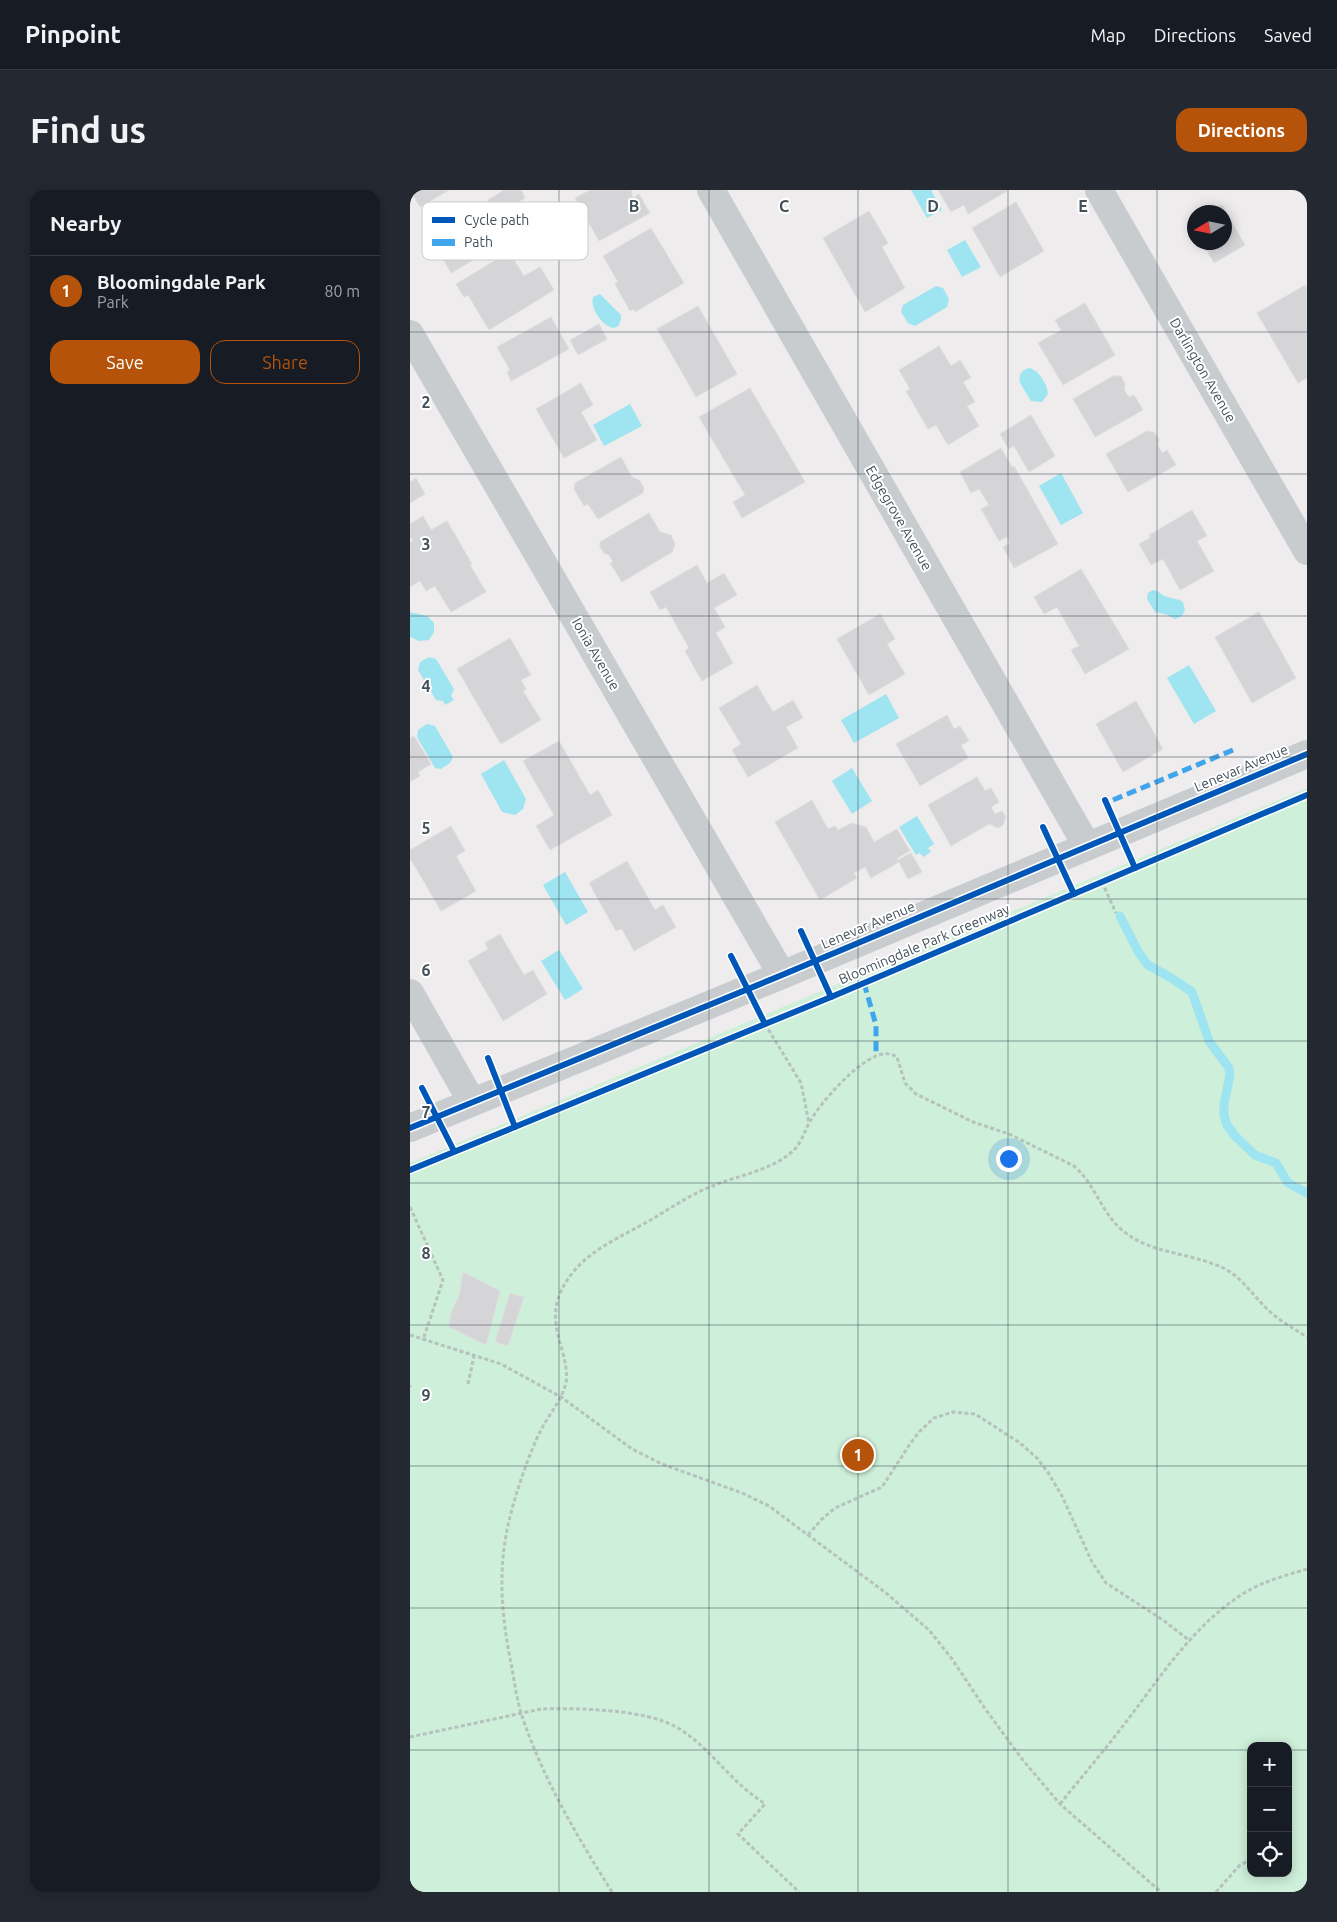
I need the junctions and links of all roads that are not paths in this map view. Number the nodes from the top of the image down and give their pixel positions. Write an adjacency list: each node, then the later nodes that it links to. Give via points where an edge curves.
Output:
1 (711, 190): 6 (street, Edgegrove Avenue)
2 (1099, 190): 4 (street, Darlington Avenue)
3 (410, 334): 7 (street, Ionia Avenue)
4 (1307, 551)
5 (1307, 754): 6 (street, Lenevar Avenue)
6 (1086, 846): 7 (street, Lenevar Avenue)
7 (782, 974): 9 (street, Lenevar Avenue)
8 (410, 993): 9 (street)
9 (472, 1102): 10 (street, Lenevar Avenue)
10 (410, 1128)

